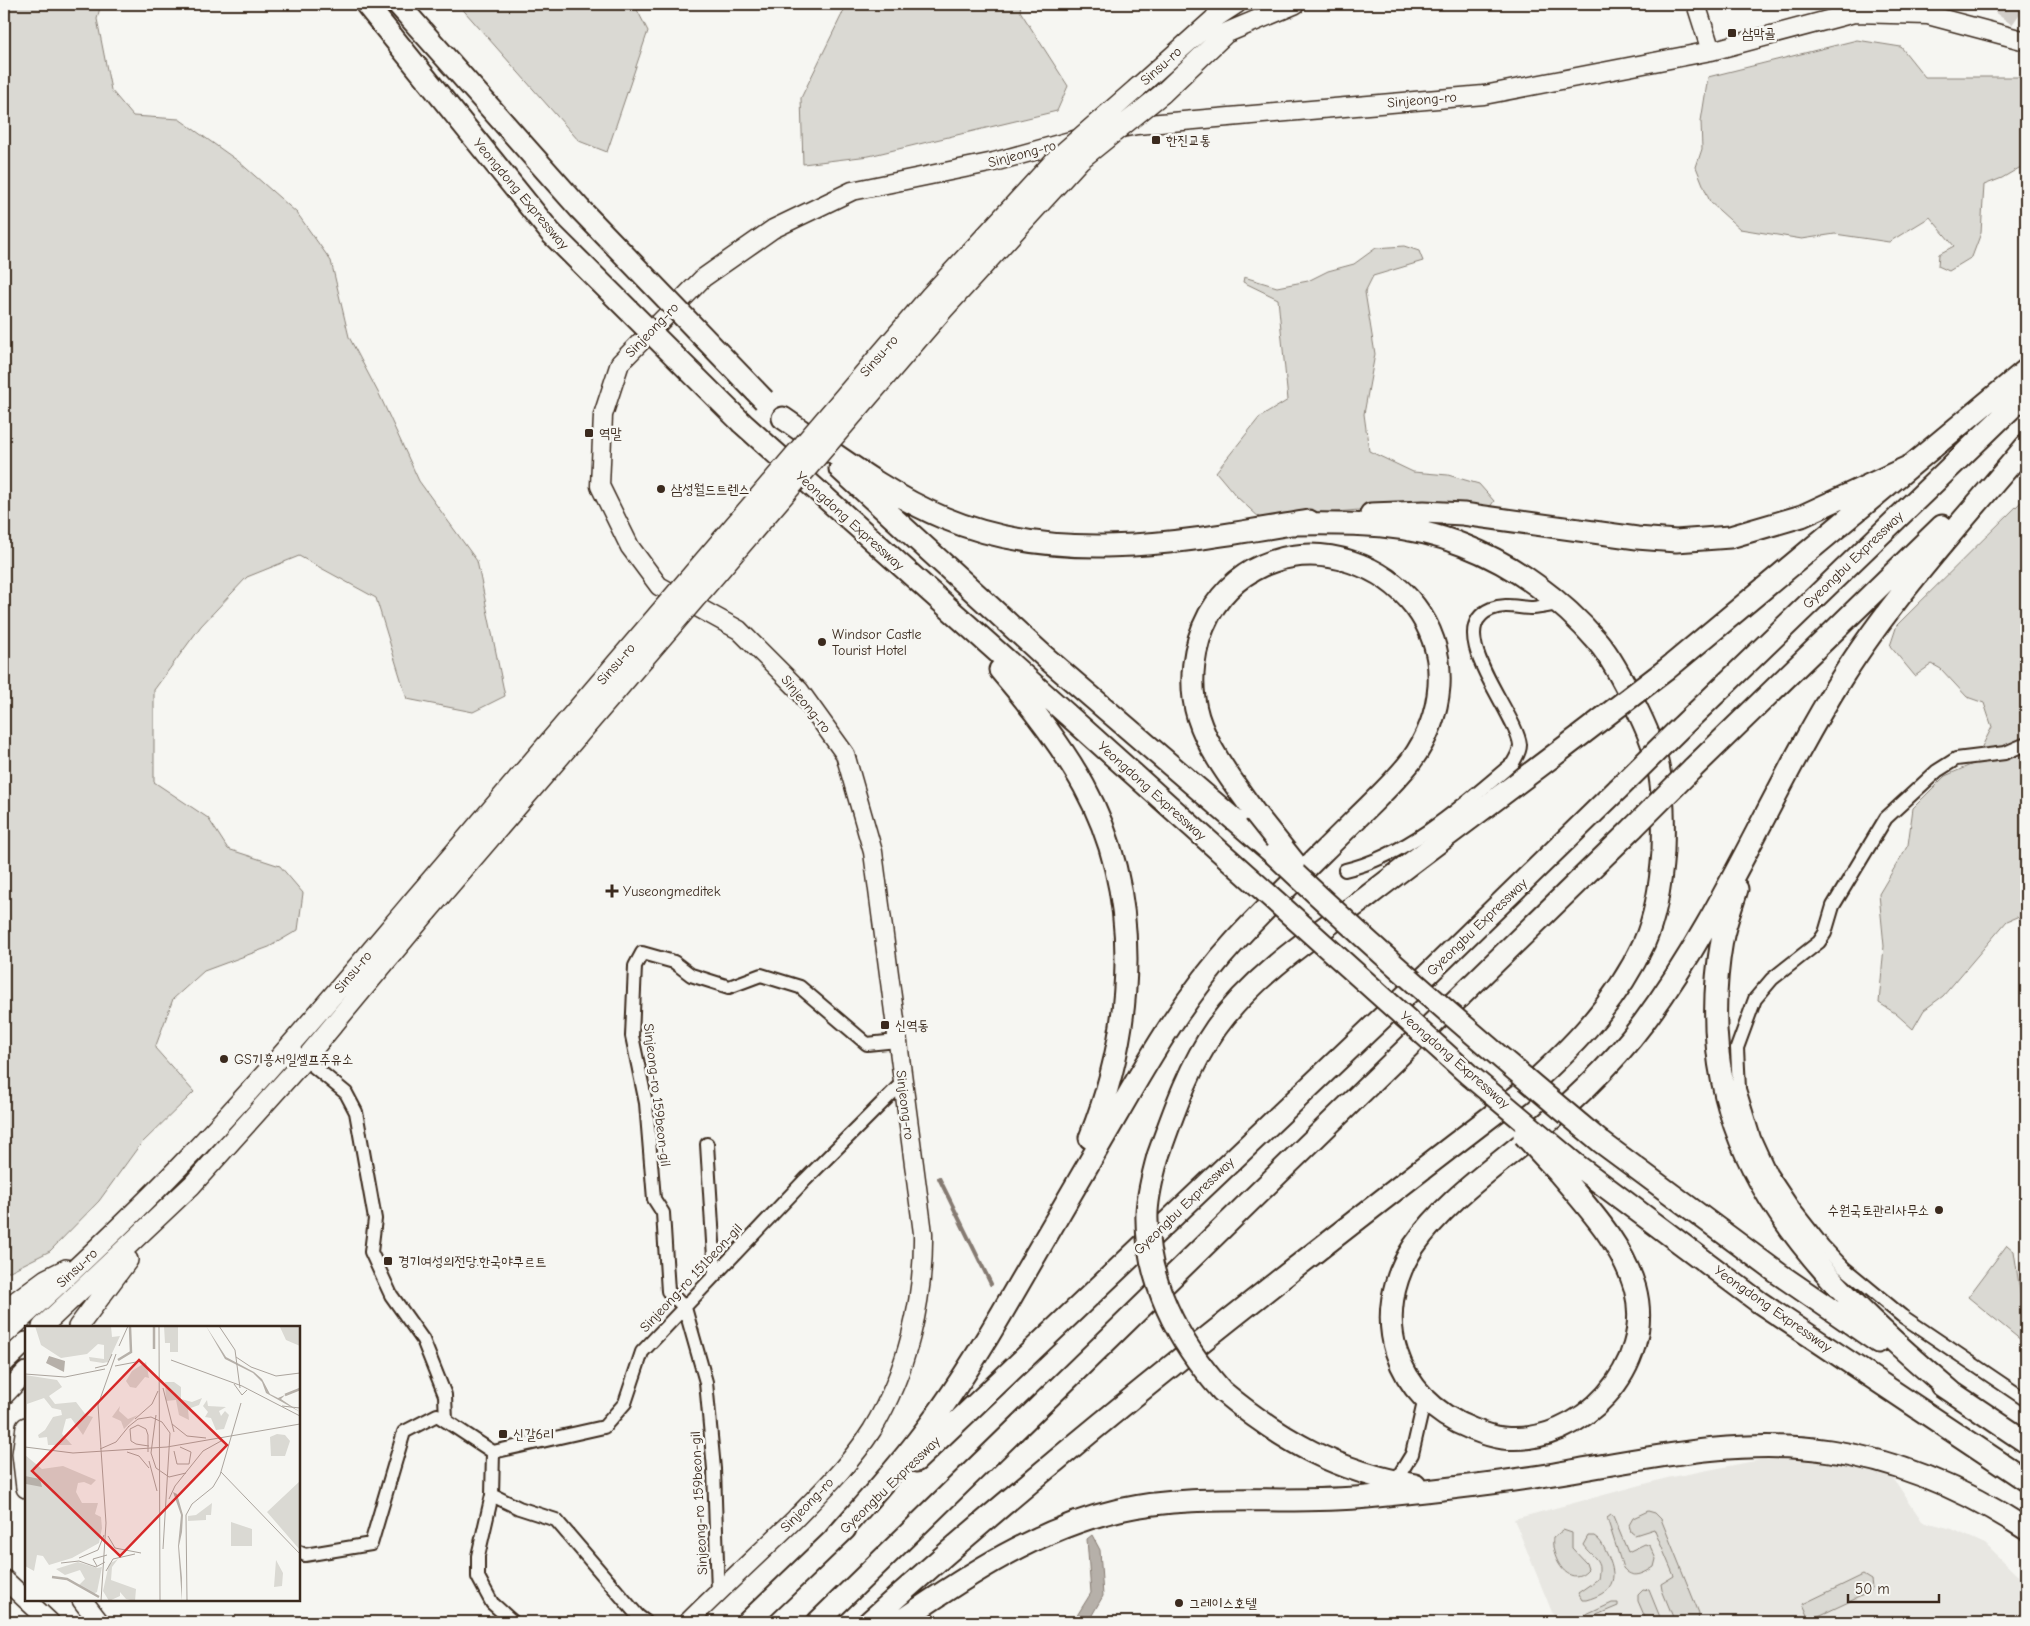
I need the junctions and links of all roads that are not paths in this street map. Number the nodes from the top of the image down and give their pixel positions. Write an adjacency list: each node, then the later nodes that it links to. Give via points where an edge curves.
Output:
1 (366, 4): 17 (highway, Yeongdong Expressway, bridge, via 551,233 742,423)
2 (398, 4): 12 (highway, bridge, via 580,209)
3 (1237, 4): 7 (street, Sinsu-ro)
4 (1270, 4): 7 (street, Sinsu-ro)
5 (1295, 4): 7 (main road)
6 (1696, 4): 9 (street)
7 (1222, 19): 21 (main road, Sinsu-ro, bridge, via 1162,94 1080,160 944,308); 21 (main road, Sinsu-ro, bridge, via 1057,158 930,296)
8 (2026, 41): 9 (street, Sinjeong-ro, via 1928,15 1854,14)
9 (1711, 51): 23 (street, Sinjeong-ro, via 1484,95 1137,125 994,162 852,191 773,229 702,278 620,363 603,415 600,486 630,546 659,586 739,630 799,690 845,754 873,852)
10 (2026, 370): 14 (highway)
11 (2026, 394): 57 (highway, Gyeongbu Expressway, bridge, via 1419,983)
12 (783, 418): 15 (highway, via 874,480 942,518 1010,539 1075,547 1141,546); 22 (highway, bridge)
13 (2026, 445): 19 (highway, via 1864,644 1804,744); 70 (highway, bridge)
14 (1910, 466): 15 (highway, via 1802,516 1730,537 1676,541 1637,538 1424,512 1347,515); 53 (highway, bridge, via 1667,669 1292,952 1242,998 1217,1027 1196,1060 1158,1156 1147,1211 1155,1275 1170,1315 1199,1366 1222,1391 1269,1428 1299,1446 1356,1471)
15 (1294, 524): 16 (highway, via 1346,523 1427,533 1464,545 1504,564)
16 (1560, 604): 20 (street, via 1532,608 1501,606 1481,616 1476,626 1475,650 1480,664 1505,707 1519,741 1518,755 1513,763 1399,850 1368,865); 71 (highway, via 1599,643 1624,683 1657,759 1662,792 1661,879 1654,911 1645,941 1610,1002 1559,1060 1520,1094 1102,1423)
17 (953, 614): 28 (highway, Yeongdong Expressway, bridge, via 1253,880); 30 (highway, via 1056,741 1084,786 1112,854 1121,893 1126,984 1114,1062 1103,1105)
18 (2026, 744): 46 (street, via 2004,753 1956,759 1937,771 1886,818 1833,906 1825,933 1819,942 1772,979 1756,999 1737,1048 1739,1089 1754,1138 1770,1173 1823,1246 1844,1268 1902,1316)
19 (1754, 838): 43 (highway, via 1722,938 1717,976 1719,1050 1725,1094 1735,1128 1750,1166 1766,1194 1818,1266 1850,1302); 45 (highway, via 1699,938 1641,1027 1584,1091 1442,1212 1407,1258 1392,1292 1391,1325 1397,1355)
20 (1345, 870)
21 (420, 907): 24 (main road, Sinsu-ro); 25 (main road, Sinsu-ro)
22 (1334, 910): 30 (highway, bridge, via 1255,813 1213,750 1198,714 1193,678 1199,638 1214,607 1226,593 1249,572 1264,564 1300,555 1320,554 1362,565 1392,582 1416,607 1432,639 1439,673 1436,709 1423,741 1401,773 1236,939 1187,1000 1153,1052); 43 (highway, bridge, via 1487,1047 1601,1142 1779,1274)
23 (897, 1041): 26 (street, Sinjeong-ro); 34 (street, Sinjeong-ro 159beon-gil, via 867,1044 800,987 761,975 729,987 691,975 674,962 642,953 635,966 632,1036 646,1103 654,1199 663,1213 668,1292)
24 (289, 1046): 25 (street); 31 (main road, Sinsu-ro, via 180,1166)
25 (305, 1059): 29 (main road, Sinsu-ro); 47 (street, via 346,1093 356,1112 375,1219 371,1252 391,1295 423,1340 445,1395)
26 (902, 1083): 32 (street, Sinjeong-ro 151beon-gil); 60 (street, Sinjeong-ro, via 923,1234 923,1266 920,1300 892,1392 872,1430 845,1466)
27 (707, 1144): 32 (street)
28 (1567, 1168): 45 (highway, via 1622,1255 1634,1288 1638,1305 1636,1338 1618,1380 1596,1405 1571,1425 1542,1436 1526,1438 1503,1438 1466,1427 1450,1419); 52 (highway, Yeongdong Expressway, via 1759,1302)
29 (192, 1185): 33 (main road); 36 (main road, Sinsu-ro)
30 (1049, 1231): 57 (highway, via 941,1409 898,1466)
31 (91, 1255): 35 (main road, via 46,1279); 39 (main road, Sinsu-ro)
32 (715, 1274): 34 (street, Sinjeong-ro 151beon-gil)
33 (115, 1275): 37 (main road); 38 (main road)
34 (685, 1308): 50 (street, Sinjeong-ro 151beon-gil, via 642,1352 625,1403 604,1427); 60 (street, Sinjeong-ro 159beon-gil, via 706,1382 714,1469)
35 (4, 1310)
36 (43, 1326)
37 (68, 1326)
38 (79, 1326)
39 (4, 1335)
40 (25, 1343): 41 (main road)
41 (4, 1363)
42 (25, 1373): 44 (main road)
43 (1952, 1392): 49 (highway)
44 (4, 1395)
45 (1425, 1398): 53 (street, via 1412,1454)
46 (2026, 1400)
47 (446, 1421): 50 (street); 58 (street, via 437,1415 404,1432 371,1544 305,1555)
48 (25, 1434): 51 (main road, via 22,1454)
49 (2026, 1442)
50 (493, 1452): 55 (street)
51 (25, 1480)
52 (2026, 1480)
53 (1395, 1482): 54 (highway, via 1446,1488)
54 (1483, 1485): 56 (highway, via 1710,1450 1792,1447 1831,1451 1921,1474 1965,1494); 72 (highway, via 1361,1498 1172,1502 1118,1511 1045,1534 1006,1552)
55 (492, 1495): 66 (street, via 478,1556 478,1577 492,1603); 67 (street, via 556,1520)
56 (2026, 1530)
57 (835, 1538): 69 (highway, Gyeongbu Expressway)
58 (300, 1552)
59 (4, 1579): 61 (street)
60 (718, 1592): 68 (street, Sinjeong-ro)
61 (25, 1599)
62 (28, 1601): 64 (street)
63 (83, 1601): 65 (main road)
64 (50, 1622)
65 (99, 1622)
66 (513, 1622)
67 (646, 1622)
68 (688, 1622)
69 (748, 1622)
70 (818, 1622)
71 (869, 1622)
72 (899, 1622)

